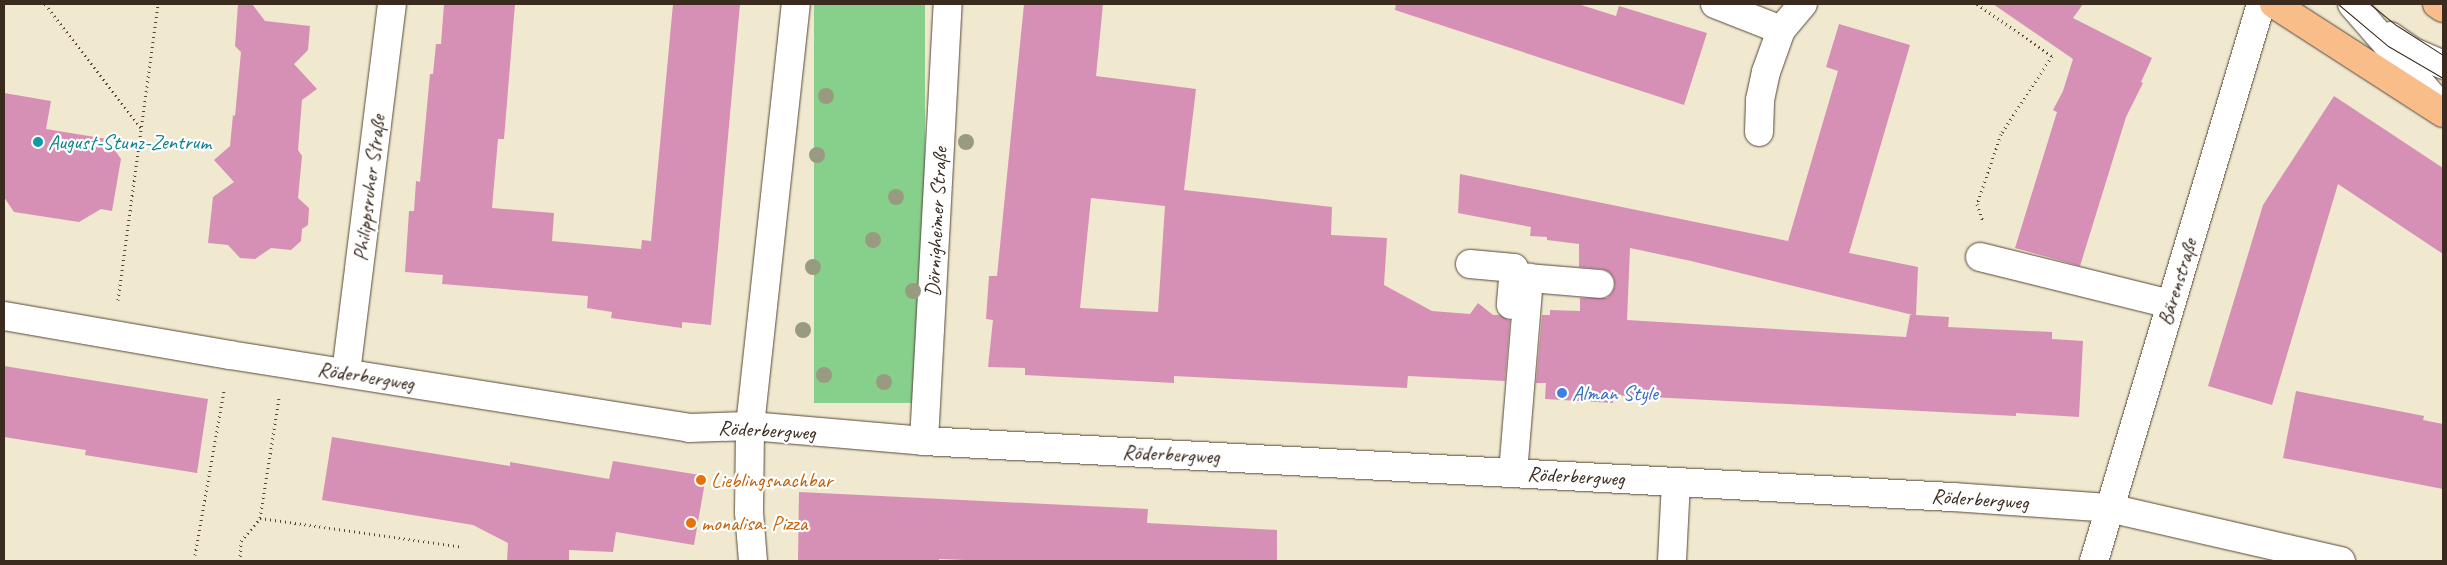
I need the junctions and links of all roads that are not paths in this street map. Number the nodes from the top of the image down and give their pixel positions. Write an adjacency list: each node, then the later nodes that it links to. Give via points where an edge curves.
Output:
1 (392, 4): 20 (street, Philippsruher Straße)
2 (796, 4): 21 (street)
3 (948, 4): 22 (street, Dörnigheimer Straße)
4 (1715, 4): 11 (street)
5 (1803, 4): 11 (street)
6 (2261, 4): 18 (street, Bärenstraße)
7 (2274, 4): 13 (main road)
8 (2437, 4): 9 (main road)
9 (2443, 8)
10 (2360, 12): 12 (street, via 2413,52); 13 (street)
11 (1781, 30): 14 (street, via 1766,72 1760,100)
12 (2443, 65)
13 (2443, 111)
14 (1759, 132)
15 (1987, 259): 18 (street)
16 (1470, 264): 23 (street, via 1514,268)
17 (1600, 284): 23 (street, via 1529,278)
18 (2170, 304): 25 (street, Bärenstraße)
19 (4, 316): 20 (street, Röderbergweg)
20 (346, 373): 21 (street, Röderbergweg, via 689,428)
21 (750, 426): 22 (street, Röderbergweg); 26 (street, via 749,512)
22 (924, 441): 23 (street, Röderbergweg)
23 (1504, 472): 24 (street, Röderbergweg)
24 (1676, 482): 25 (street, Röderbergweg); 27 (street)
25 (2109, 508): 28 (street, Bärenstraße); 29 (street, Röderbergweg)
26 (753, 561)
27 (1672, 561)
28 (2094, 561)
29 (2341, 561)

